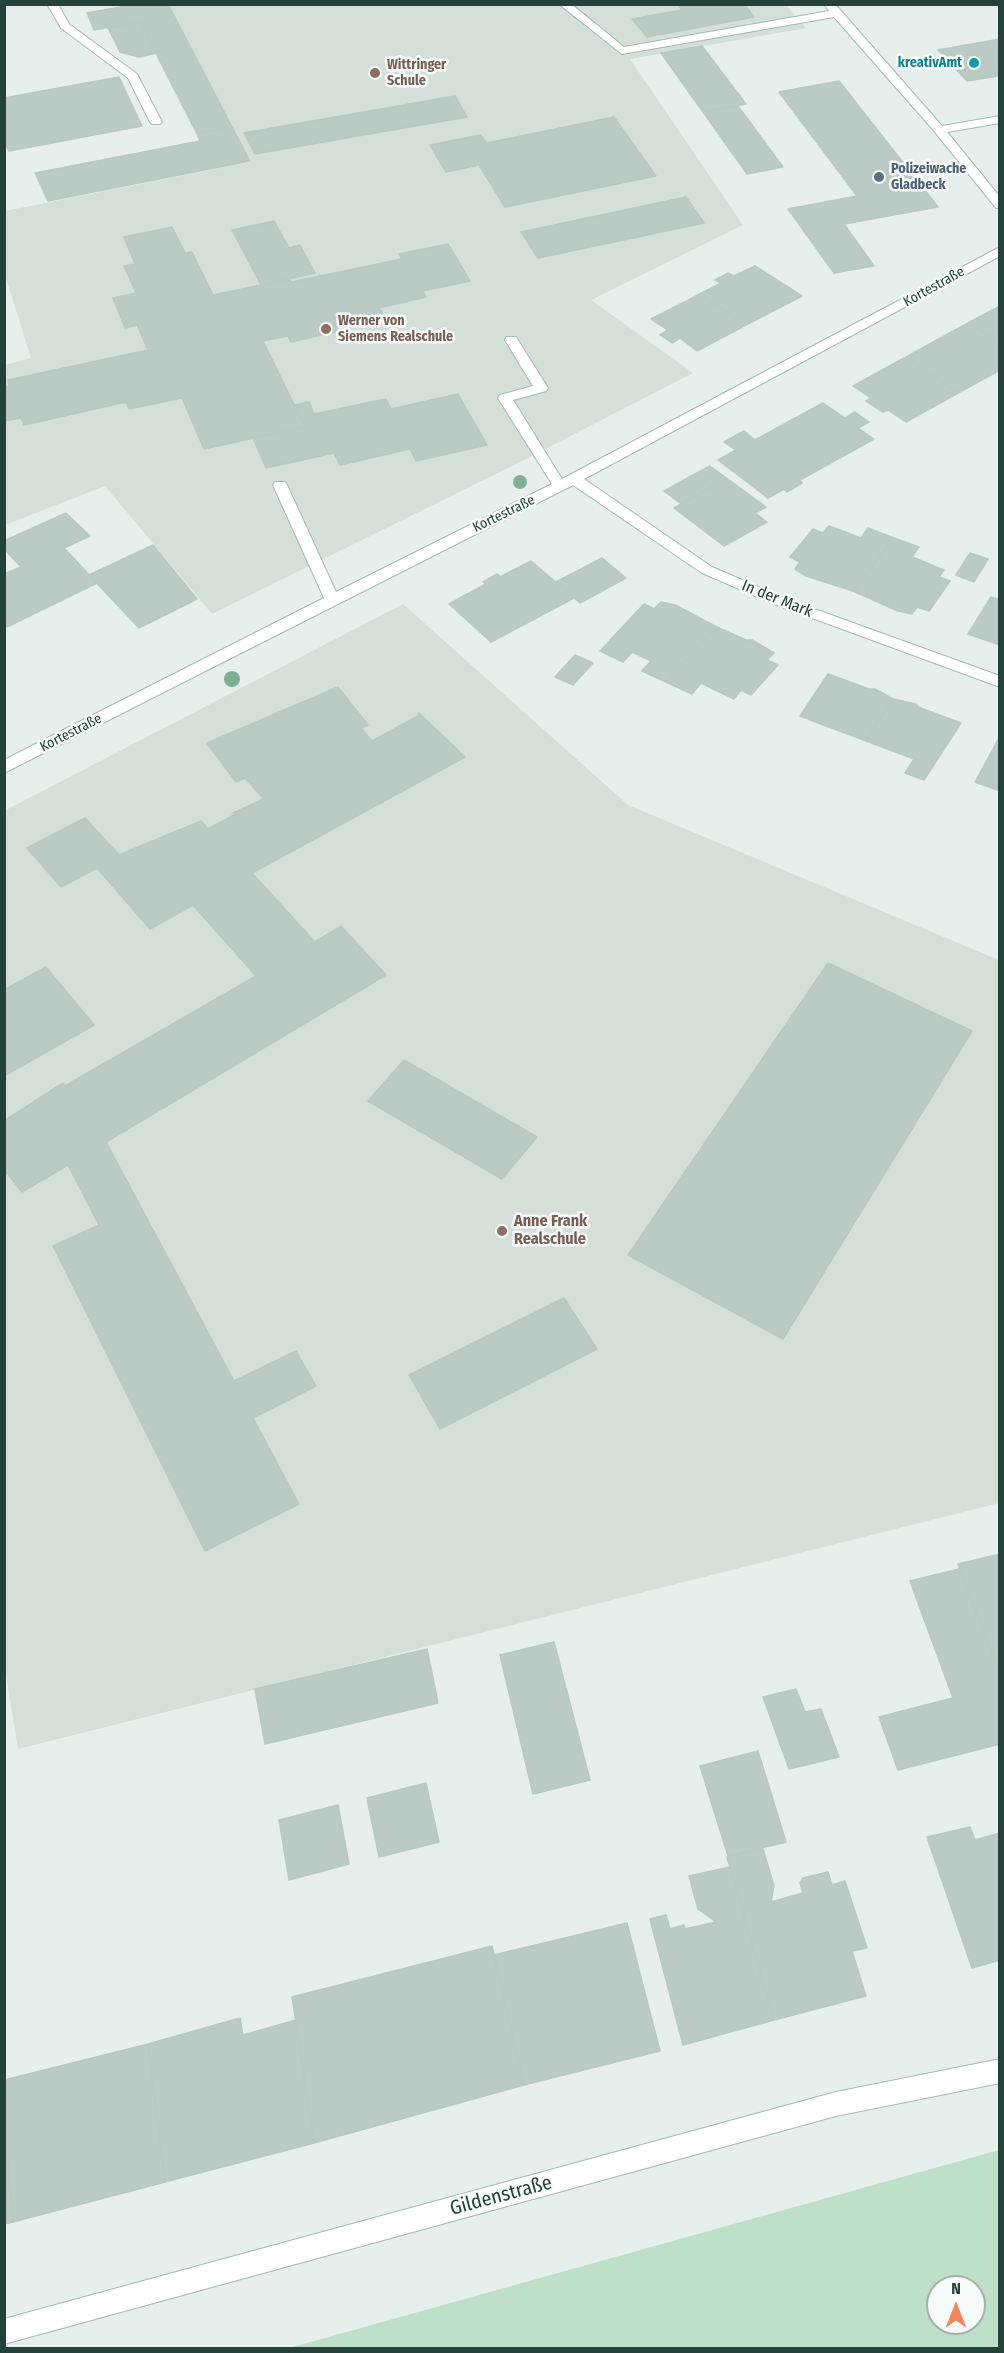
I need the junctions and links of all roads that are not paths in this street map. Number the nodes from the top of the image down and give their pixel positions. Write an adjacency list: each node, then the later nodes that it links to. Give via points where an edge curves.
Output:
1 (52, 4): 5 (street, via 65,26 133,76)
2 (564, 4): 3 (street, via 622,51)
3 (832, 9): 6 (street)
4 (999, 120): 6 (street)
5 (156, 122)
6 (939, 130): 7 (street)
7 (999, 205)
8 (999, 251): 10 (street, Kortestraße)
9 (511, 340): 12 (street, via 541,388 505,398)
10 (574, 479): 12 (street, Kortestraße); 14 (street, In der Mark, via 707,570)
11 (280, 485): 13 (street)
12 (560, 486): 13 (street, Kortestraße)
13 (332, 600): 15 (street, Kortestraße)
14 (999, 682)
15 (4, 767)
16 (999, 2071): 17 (street, Gildenstraße, via 836,2104)
17 (4, 2332)

